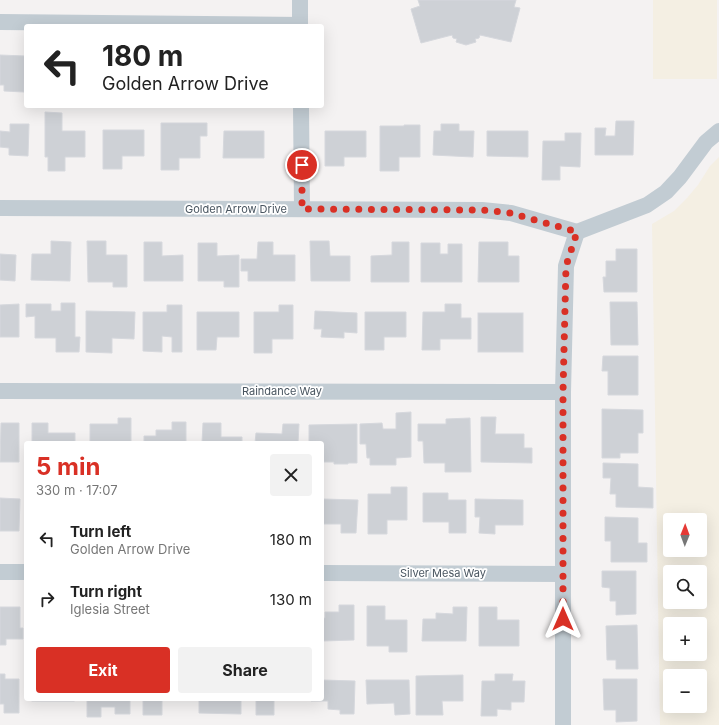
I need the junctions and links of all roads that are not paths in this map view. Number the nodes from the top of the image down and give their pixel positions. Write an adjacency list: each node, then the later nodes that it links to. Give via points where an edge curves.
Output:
1 (300, 0): 4 (street)
2 (0, 22): 3 (street)
3 (200, 24)
4 (300, 24)
5 (301, 108): 8 (street)
6 (719, 131): 9 (street, via 706,142 666,192 647,206)
7 (0, 208): 8 (street, Golden Arrow Drive)
8 (302, 209): 9 (street, Golden Arrow Drive, via 482,210 511,213)
9 (577, 232): 11 (street, via 566,266)
10 (0, 391): 11 (street, Raindance Way)
11 (563, 392): 15 (street)
12 (0, 572): 13 (street)
13 (24, 572)
14 (324, 573): 15 (street, Silver Mesa Way)
15 (563, 574): 16 (street)
16 (563, 725)

